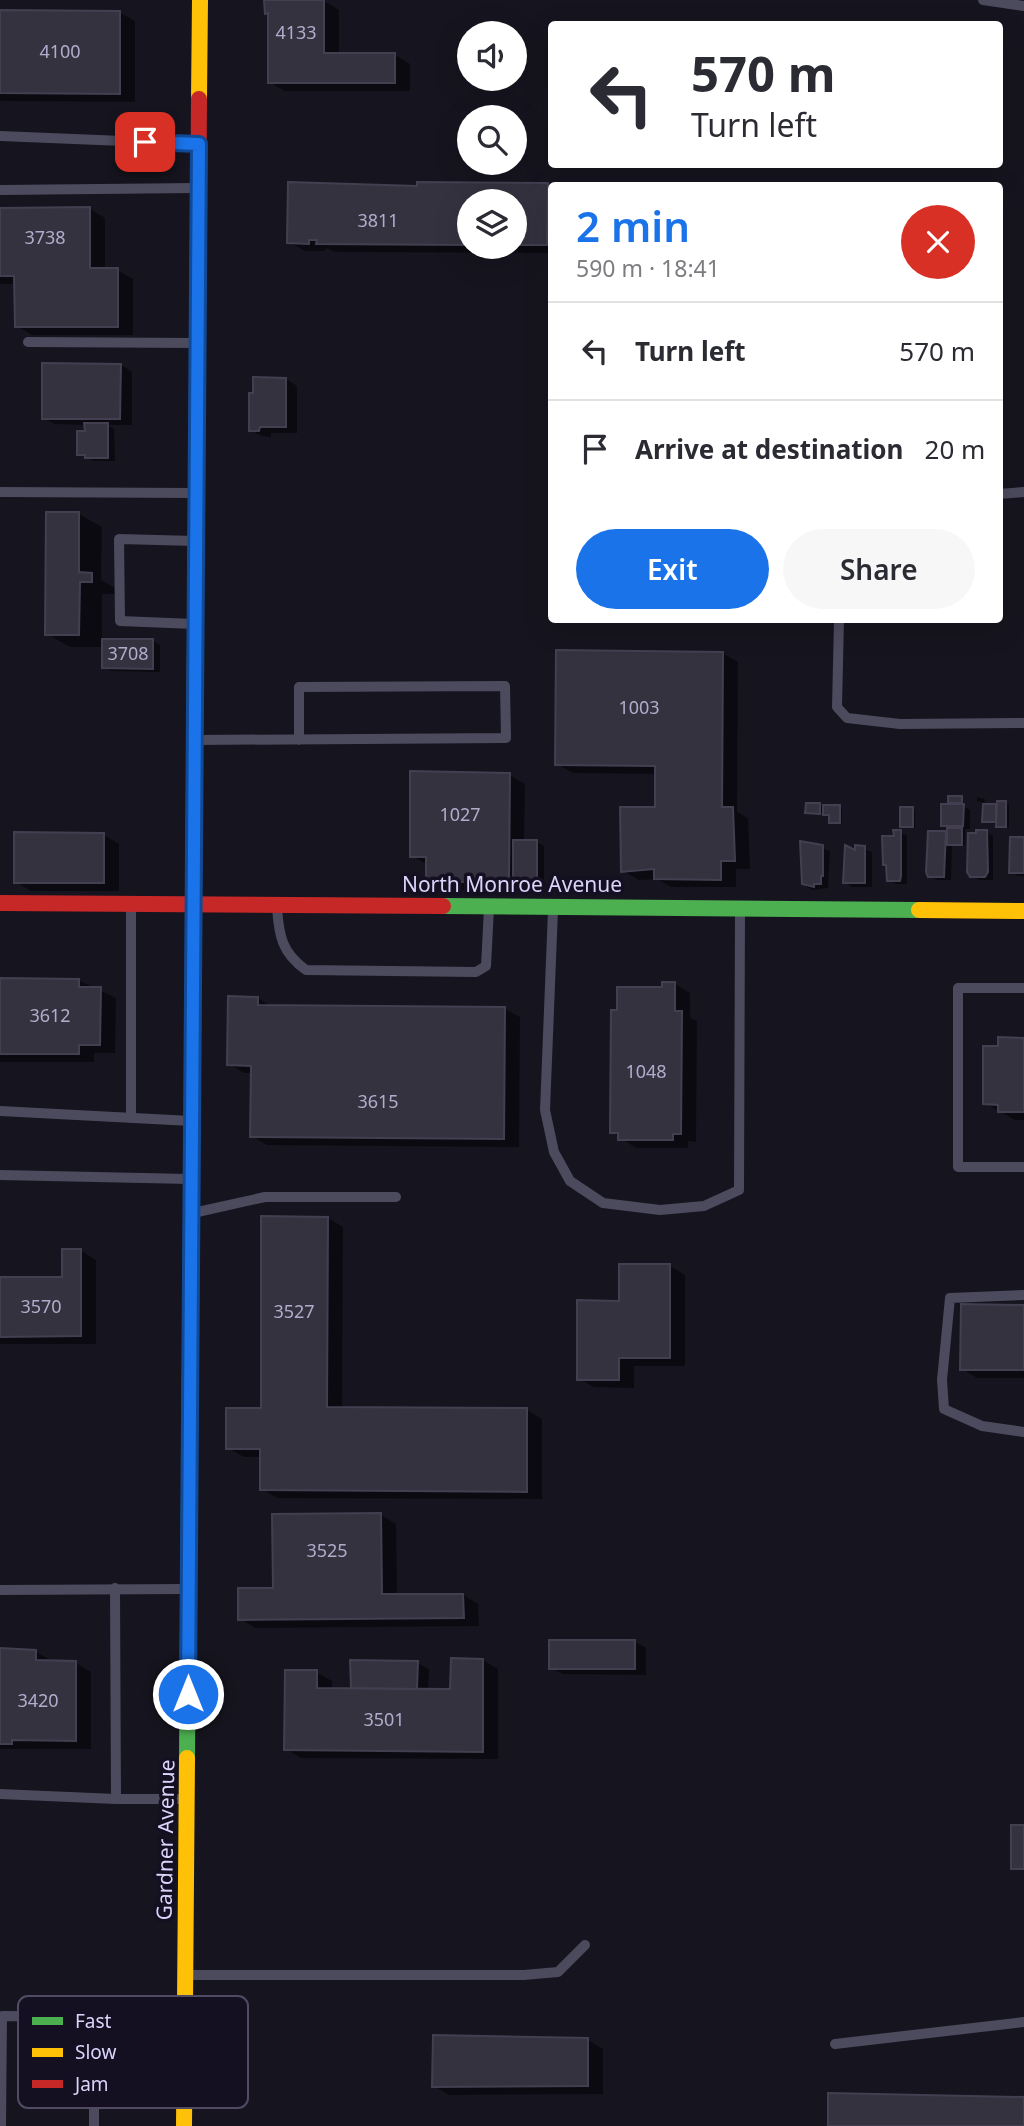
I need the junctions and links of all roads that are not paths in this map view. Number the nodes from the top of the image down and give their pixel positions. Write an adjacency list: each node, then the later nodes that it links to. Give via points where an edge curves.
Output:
1 (200, 0): 5 (street, Gardner Avenue)
2 (983, 0): 3 (lane)
3 (1024, 6)
4 (0, 136): 5 (lane)
5 (199, 144): 6 (street, Gardner Avenue)
6 (199, 188): 7 (lane); 9 (street, Gardner Avenue)
7 (0, 190)
8 (28, 342): 9 (lane)
9 (198, 343): 12 (street, Gardner Avenue)
10 (0, 492): 12 (lane)
11 (1024, 492): 13 (lane)
12 (197, 493): 14 (street, Gardner Avenue)
13 (1003, 494)
14 (197, 541): 16 (street, Gardner Avenue); 16 (lane, via 119,539 120,621)
15 (839, 623): 17 (lane, via 837,707 847,718 900,724)
16 (197, 624): 18 (street, Gardner Avenue)
17 (1024, 723)
18 (196, 740): 19 (lane); 22 (street, Gardner Avenue)
19 (299, 740): 19 (lane, via 506,738 505,686 299,687)
20 (0, 903): 21 (street, North Monroe Avenue)
21 (131, 904): 22 (street, North Monroe Avenue); 30 (lane)
22 (195, 905): 23 (street, North Monroe Avenue); 31 (street, Gardner Avenue)
23 (277, 905): 24 (street, North Monroe Avenue); 24 (lane, via 279,938 290,958 306,970 476,972 486,966 489,957)
24 (489, 906): 25 (street, North Monroe Avenue)
25 (553, 906): 26 (street, North Monroe Avenue); 26 (lane, via 545,1110 554,1152 570,1181 603,1203 660,1210 704,1206 739,1190)
26 (740, 908): 27 (street, North Monroe Avenue)
27 (1024, 911)
28 (1024, 988): 32 (lane, via 958,988 958,1167)
29 (0, 1111): 30 (lane)
30 (131, 1118): 31 (lane)
31 (193, 1121): 34 (street, Gardner Avenue)
32 (1024, 1167)
33 (0, 1175): 34 (lane)
34 (193, 1179): 36 (street, Gardner Avenue)
35 (396, 1197): 36 (lane, via 265,1197)
36 (193, 1213): 40 (street, Gardner Avenue)
37 (1024, 1295): 38 (lane, via 950,1298 942,1380 944,1409 982,1426)
38 (1024, 1432)
39 (115, 1588): 40 (lane); 41 (lane); 43 (lane)
40 (189, 1589): 44 (street, Gardner Avenue)
41 (0, 1590)
42 (0, 1794): 43 (lane)
43 (116, 1799): 44 (lane)
44 (187, 1799): 46 (street, Gardner Avenue)
45 (585, 1945): 46 (lane, via 558,1972 524,1975)
46 (186, 1974): 47 (street, Gardner Avenue)
47 (185, 1996)
48 (18, 2016): 53 (lane, via 2,2016)
49 (1023, 2022): 50 (lane)
50 (835, 2044)
51 (94, 2108): 54 (lane)
52 (184, 2108): 55 (street, Gardner Avenue)
53 (1, 2126)
54 (94, 2126)
55 (184, 2126)

